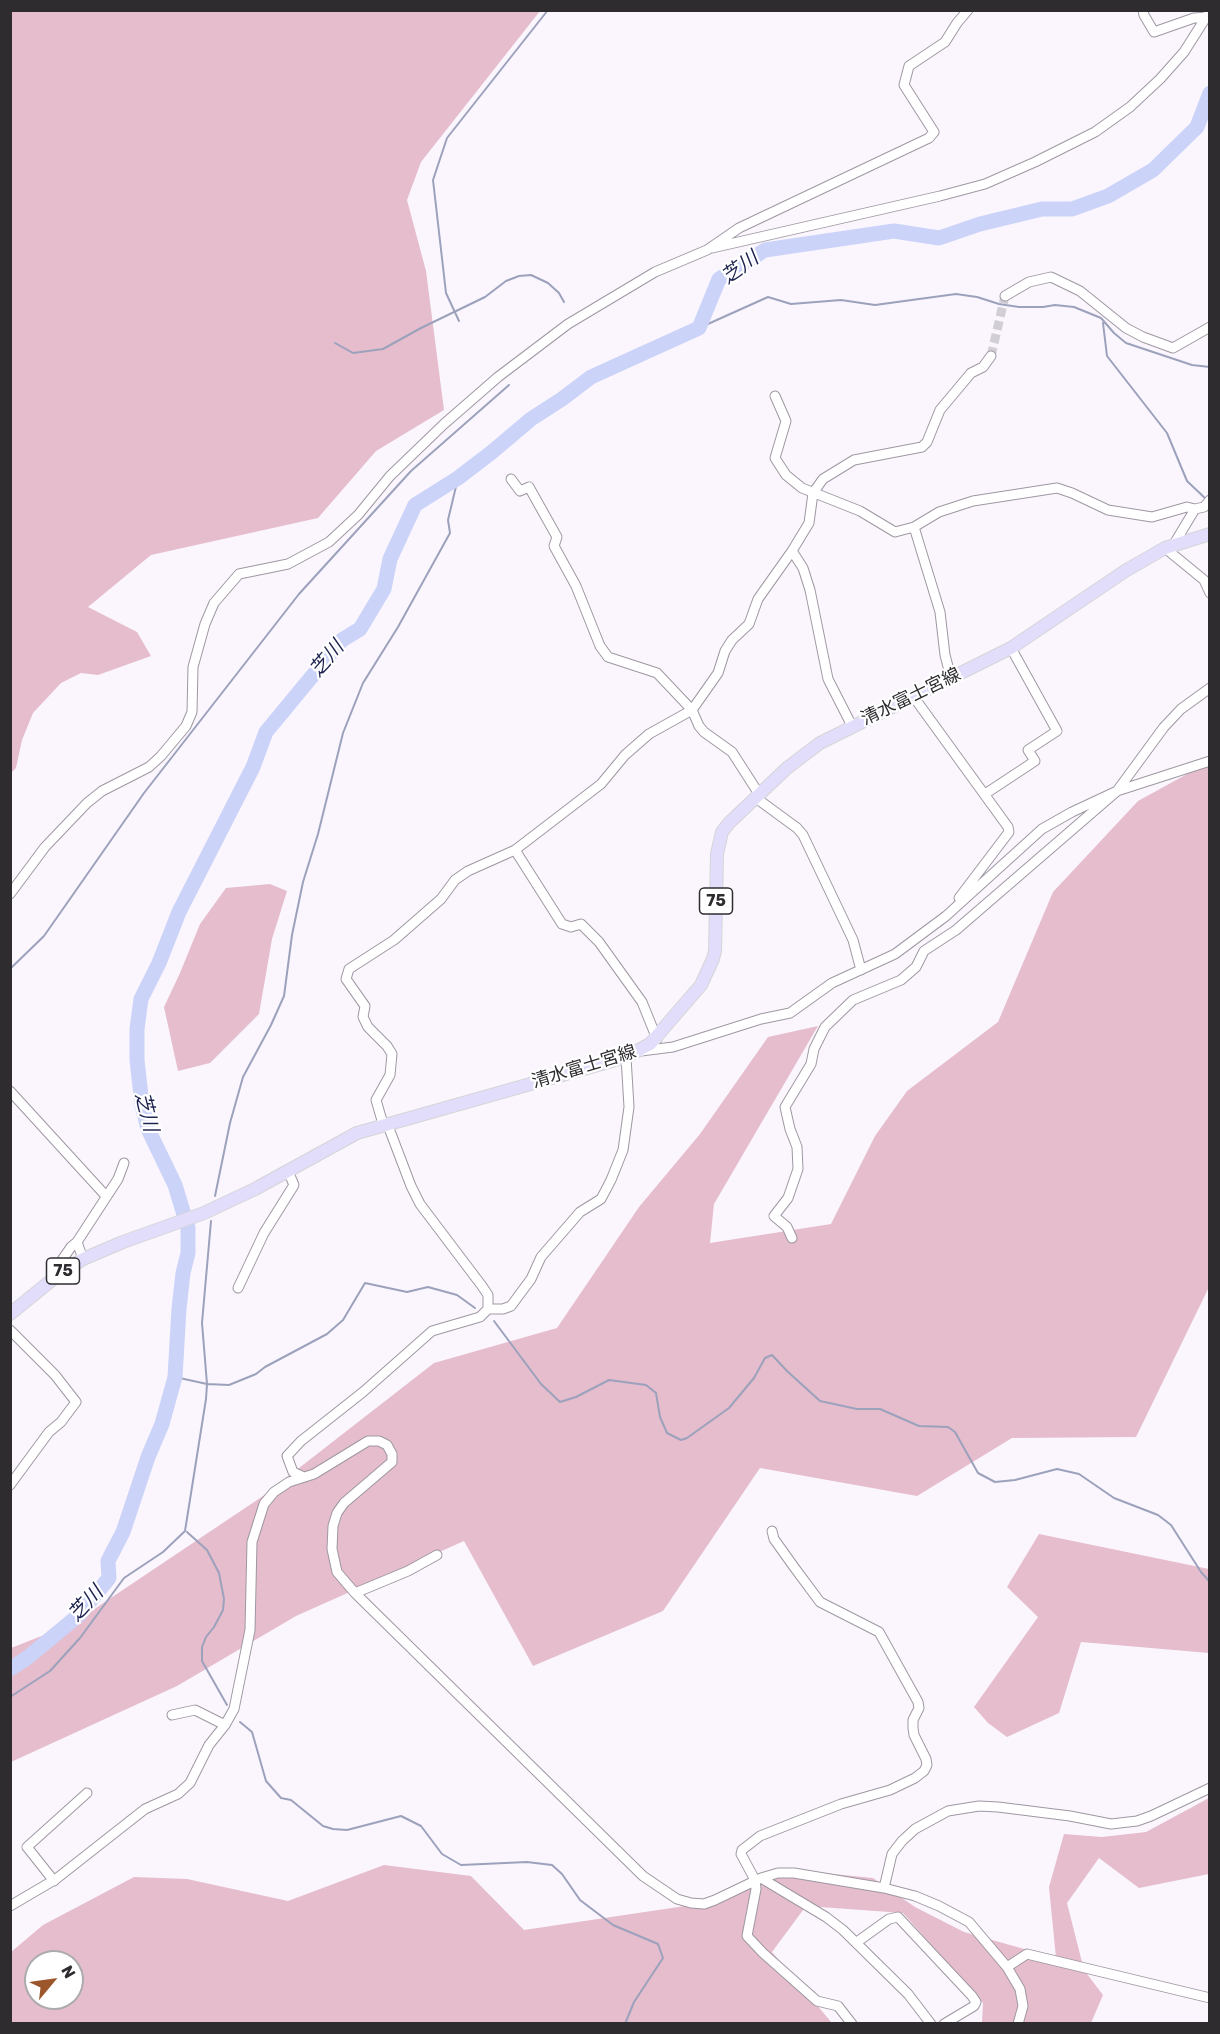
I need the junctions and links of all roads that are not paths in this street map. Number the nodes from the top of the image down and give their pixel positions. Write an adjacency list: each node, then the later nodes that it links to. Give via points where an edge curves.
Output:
1 (968, 10): 4 (street, via 945,42 909,66 904,85 934,132 929,138 739,228)
2 (1143, 10): 3 (street, via 1155,32)
3 (1208, 15): 4 (street, via 1184,52 1130,106 1095,132 1035,162 985,184)
4 (707, 250): 28 (street, via 655,272 568,324 498,377 390,476 329,542 288,564 239,574 214,603 205,624 193,667 192,712 186,726 149,767 87,803 45,847)
5 (1005, 296): 6 (street, via 1029,282 1051,277 1080,291 1143,337 1173,348)
6 (1209, 327)
7 (991, 356): 10 (street, via 940,410 922,447 854,460 823,479)
8 (775, 396): 10 (street, via 786,421 775,458 786,476)
9 (511, 479): 21 (street, via 520,491 529,487 557,537 554,546 608,657 657,673)
10 (813, 493): 12 (street, via 861,511 895,532); 15 (street, via 809,523)
11 (1203, 505): 12 (street, via 1152,517 1108,510 1058,488 973,501 939,512); 14 (street)
12 (914, 527): 18 (street, via 939,612)
13 (1209, 534): 14 (main road, 清水富士宮線 / 75)
14 (1169, 546): 16 (street, via 1204,580); 17 (main road, 清水富士宮線 / 75)
15 (792, 551): 21 (street, via 758,599 749,624 725,651 718,673); 22 (street, via 810,590 828,679)
16 (1209, 593)
17 (1011, 648): 18 (main road, 清水富士宮線 / 75); 25 (street, via 1058,731 1028,750 1035,761)
18 (951, 678): 20 (main road, 清水富士宮線 / 75)
19 (1209, 688): 24 (street, via 1180,709)
20 (913, 696): 22 (main road, 清水富士宮線 / 75); 25 (street)
21 (692, 710): 26 (street, via 704,732 732,752); 27 (street, via 649,734 601,784)
22 (852, 726): 26 (main road, 清水富士宮線 / 75, via 802,755)
23 (1209, 761): 24 (street)
24 (1117, 791): 29 (street, via 1042,829); 39 (street, via 956,930 924,951 916,967 901,980 853,1000 825,1027 811,1064 785,1107 797,1147 798,1169 788,1198 774,1216 787,1227)
25 (985, 794): 29 (street, via 1009,832)
26 (758, 796): 30 (street, via 803,835 853,940); 31 (main road, 清水富士宮線 / 75, via 729,823 719,842 716,951 707,976)
27 (515, 850): 31 (street, via 562,924 581,924 599,942 642,1002); 35 (street, via 455,880 441,899 394,940 349,969 346,979 365,1006 363,1017 368,1027 392,1054 390,1075 376,1100)
28 (10, 894)
29 (952, 909): 30 (street, via 895,954)
30 (861, 970): 32 (street, via 832,982 790,1013 673,1047)
31 (657, 1039): 32 (main road, 清水富士宮線 / 75)
32 (639, 1051): 33 (main road, 清水富士宮線 / 75)
33 (626, 1057): 35 (main road, 清水富士宮線 / 75); 44 (street, via 628,1107 623,1150 611,1180 601,1198 580,1212 541,1257 512,1306)
34 (10, 1091): 38 (street)
35 (385, 1124): 37 (main road, 清水富士宮線 / 75, via 357,1133); 44 (street, via 420,1204 488,1295)
36 (124, 1163): 38 (street)
37 (288, 1171): 41 (main road, 清水富士宮線 / 75, via 204,1213); 43 (street, via 294,1185 264,1233)
38 (106, 1196): 40 (street)
39 (792, 1238)
40 (77, 1242): 41 (street); 42 (street)
41 (83, 1259): 45 (main road, 清水富士宮線 / 75)
42 (62, 1260)
43 (238, 1288)
44 (488, 1309): 47 (street, via 480,1317 432,1331 301,1441 287,1456 293,1472)
45 (10, 1314)
46 (10, 1330): 48 (street, via 76,1402)
47 (304, 1477): 51 (street, via 368,1441 387,1445 392,1454 392,1462 344,1503 333,1526 333,1560 337,1572); 53 (street, via 274,1491 258,1522 252,1542 250,1630 234,1709)
48 (10, 1485)
49 (772, 1532): 56 (street, via 820,1602 879,1632 918,1702 913,1728 927,1765 915,1778 890,1790 841,1804 749,1842 741,1854)
50 (437, 1555): 51 (street)
51 (355, 1593): 56 (street, via 643,1876 661,1889 691,1904 704,1904)
52 (172, 1715): 53 (street, via 195,1710)
53 (225, 1725): 57 (street, via 209,1744 190,1783 178,1794 146,1809)
54 (1209, 1788): 58 (street, via 1137,1821 1111,1824 999,1807 948,1812 915,1829 902,1842 892,1854)
55 (87, 1793): 57 (street, via 27,1847)
56 (758, 1879): 58 (street, via 794,1873); 60 (street, via 826,1917); 63 (street, via 747,1936 817,2001 837,2006)
57 (54, 1881): 59 (street)
58 (884, 1888): 61 (street, via 926,1900 969,1922)
59 (10, 1906)
60 (857, 1942): 64 (street); 65 (street, via 898,1917 976,2002)
61 (1007, 1967): 62 (street, via 1027,1954); 66 (street, via 1020,1989 1023,2006)
62 (1209, 1998)
63 (852, 2024)
64 (931, 2024)
65 (944, 2024)
66 (1018, 2024)

